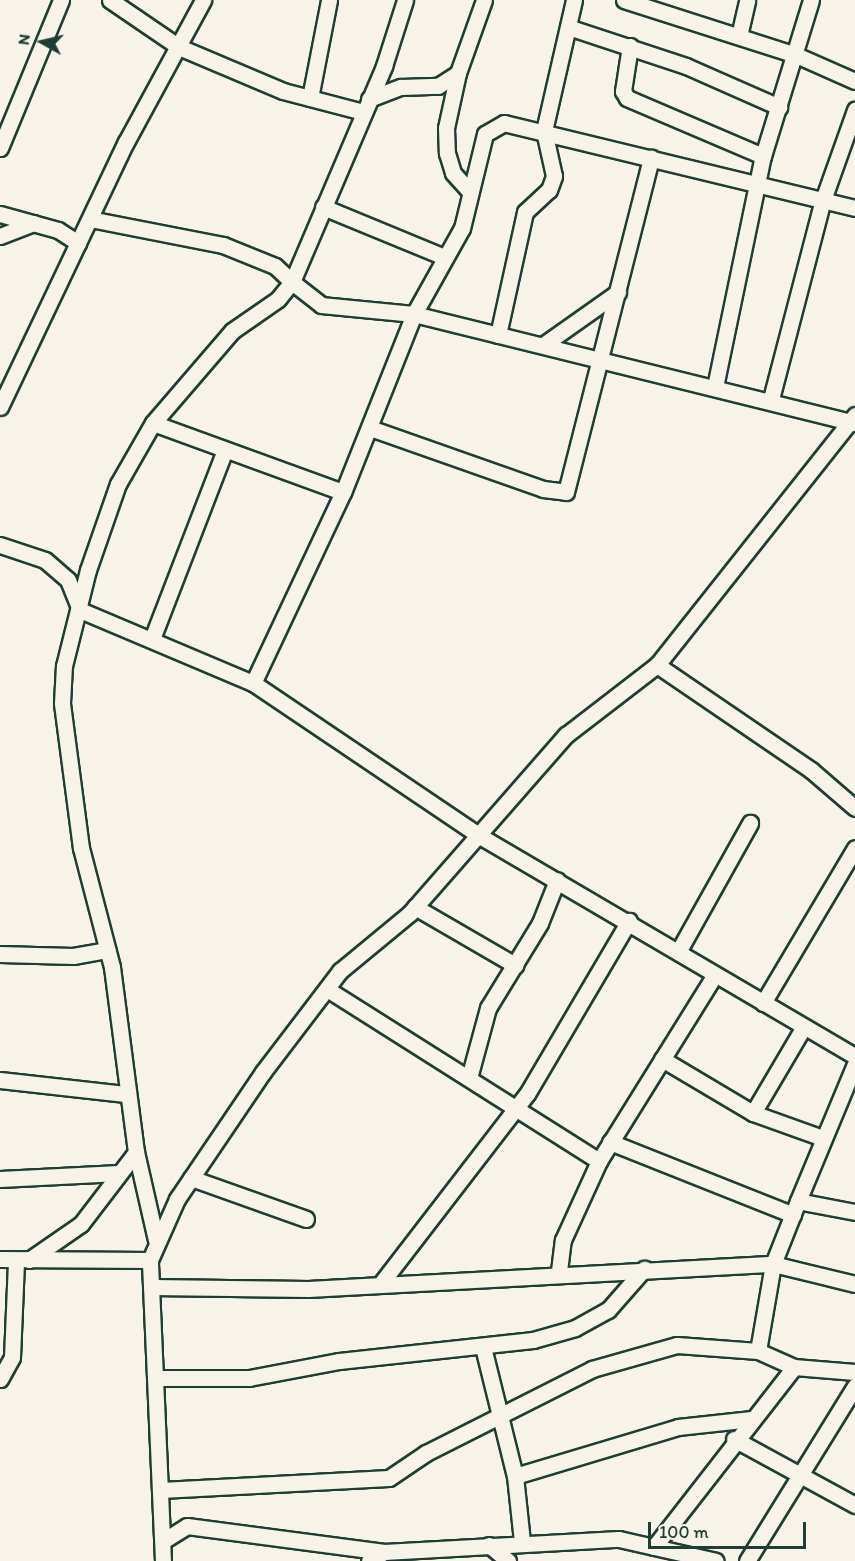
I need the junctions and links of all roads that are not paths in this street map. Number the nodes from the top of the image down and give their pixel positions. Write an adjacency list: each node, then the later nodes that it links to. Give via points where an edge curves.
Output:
1 (61, 0): 23 (street)
2 (110, 0): 13 (street)
3 (203, 0): 13 (street)
4 (328, 0): 18 (street)
5 (405, 0): 19 (street)
6 (484, 0): 16 (street)
7 (574, 0): 11 (street)
8 (624, 0): 12 (street)
9 (747, 0): 12 (street)
10 (811, 0): 15 (street)
11 (568, 27): 14 (street); 22 (street)
12 (739, 36): 15 (street)
13 (179, 46): 18 (street); 33 (street)
14 (630, 46): 20 (street); 24 (street, via 623,91 627,98)
15 (796, 55): 17 (street); 20 (street)
16 (458, 73): 19 (street, via 438,86 401,87); 27 (street, via 446,128 447,153 453,173)
17 (855, 81)
18 (310, 98): 19 (street)
19 (366, 105): 29 (street)
20 (779, 107): 24 (street)
21 (855, 110): 28 (street)
22 (544, 131): 25 (street); 27 (street, via 504,123 493,127 485,134); 41 (street, via 554,176 549,190 525,212)
23 (0, 148)
24 (763, 156): 26 (street)
25 (651, 158): 26 (street); 39 (street)
26 (756, 186): 28 (street); 44 (street)
27 (470, 192): 37 (street, via 462,228)
28 (823, 200): 30 (street); 45 (street)
29 (323, 207): 37 (street); 38 (street)
30 (855, 208)
31 (0, 214): 32 (street)
32 (34, 223): 34 (street); 35 (street)
33 (88, 224): 34 (street); 36 (street); 38 (street, via 223,245 275,266)
34 (58, 230): 36 (street)
35 (0, 236)
36 (78, 243): 46 (street)
37 (442, 256): 40 (street)
38 (292, 282): 40 (street, via 321,304); 48 (street, via 278,299 232,331)
39 (618, 292): 42 (street); 43 (street)
40 (414, 314): 41 (street); 49 (street)
41 (498, 334): 42 (street)
42 (543, 345): 43 (street)
43 (600, 361): 44 (street); 49 (street, via 566,492 550,491)
44 (715, 387): 45 (street)
45 (771, 399): 47 (street)
46 (0, 407)
47 (853, 419): 55 (street)
48 (153, 423): 50 (street); 53 (street, via 118,484)
49 (370, 428): 51 (street)
50 (224, 452): 51 (street); 54 (street)
51 (343, 492): 56 (street)
52 (0, 545): 53 (street, via 45,560 68,580)
53 (80, 610): 54 (street); 64 (street, via 64,666 62,703 81,849)
54 (152, 639): 56 (street)
55 (657, 665): 57 (street, via 811,770); 59 (street, via 566,735)
56 (253, 683): 59 (street)
57 (855, 808)
58 (750, 823): 65 (street)
59 (478, 836): 61 (street); 62 (street)
60 (853, 854): 70 (street)
61 (557, 880): 63 (street); 67 (street, via 540,923)
62 (415, 907): 67 (street); 69 (street)
63 (629, 921): 65 (street); 78 (street)
64 (107, 950): 66 (street, via 73,956); 77 (street)
65 (678, 952): 68 (street)
66 (0, 954)
67 (515, 965): 75 (street, via 480,1029)
68 (716, 975): 70 (street); 73 (street)
69 (327, 989): 75 (street); 85 (street)
70 (763, 1003): 71 (street)
71 (803, 1028): 72 (street); 79 (street)
72 (855, 1056)
73 (662, 1059): 79 (street); 81 (street)
74 (855, 1064): 80 (street)
75 (469, 1078): 78 (street)
76 (0, 1080): 77 (street)
77 (125, 1094): 82 (street)
78 (518, 1107): 83 (street); 97 (street)
79 (753, 1113): 80 (street)
80 (823, 1138): 87 (street)
81 (610, 1142): 83 (street); 87 (street)
82 (136, 1152): 84 (street); 90 (street)
83 (599, 1161): 96 (street, via 563,1240)
84 (119, 1173): 86 (street); 92 (street, via 81,1224)
85 (191, 1178): 89 (street); 90 (street)
86 (0, 1179)
87 (795, 1208): 88 (street); 94 (street)
88 (855, 1212)
89 (306, 1219)
90 (156, 1240): 93 (street)
91 (0, 1259): 92 (street)
92 (22, 1260): 93 (street); 106 (street, via 12,1357)
93 (150, 1260): 99 (street)
94 (773, 1264): 95 (street, via 730,1270); 98 (street); 101 (street)
95 (644, 1269): 96 (street); 100 (street, via 608,1310 575,1328)
96 (559, 1271): 97 (street)
97 (382, 1282): 99 (street, via 309,1289)
98 (855, 1284)
99 (151, 1287): 105 (street)
100 (483, 1347): 105 (street, via 339,1361 249,1378); 109 (street)
101 (758, 1351): 102 (street); 109 (street, via 677,1345 592,1369)
102 (771, 1360): 103 (street); 107 (street)
103 (795, 1367): 104 (street); 107 (street)
104 (855, 1372)
105 (155, 1378): 114 (street)
106 (0, 1379)
107 (778, 1385): 110 (street)
108 (855, 1386): 113 (street)
109 (500, 1415): 112 (street); 114 (street, via 382,1479)
110 (752, 1419): 111 (street); 112 (street, via 678,1427)
111 (734, 1439): 113 (street); 121 (street)
112 (515, 1476): 119 (street)
113 (799, 1476): 115 (street); 127 (street)
114 (161, 1490): 116 (street)
115 (855, 1505)
116 (162, 1524): 117 (street); 118 (street)
117 (187, 1526): 118 (street); 122 (street)
118 (163, 1541): 123 (street)
119 (522, 1542): 120 (street); 121 (street, via 619,1539)
120 (489, 1545): 122 (street); 125 (street)
121 (654, 1547): 126 (street)
122 (384, 1552): 124 (street)
123 (163, 1561)
124 (369, 1561)
125 (508, 1561)
126 (716, 1561)
127 (747, 1561)

